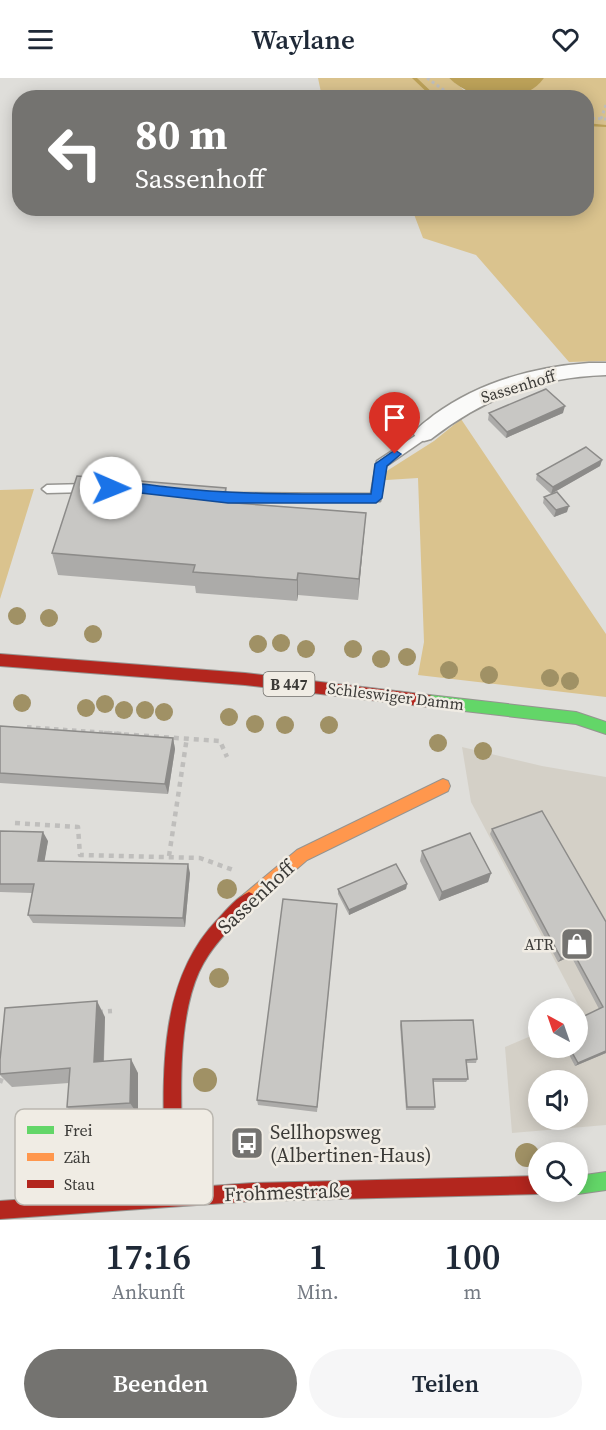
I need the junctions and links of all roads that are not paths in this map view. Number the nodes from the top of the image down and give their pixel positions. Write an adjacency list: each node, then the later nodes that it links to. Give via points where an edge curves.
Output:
1 (606, 369): 2 (street, Sassenhoff, via 576,369 501,388 466,404)
2 (424, 434): 5 (lane, Sassenhoff, via 381,464 376,498)
3 (100, 488): 4 (lane)
4 (47, 489)
5 (196, 495)
6 (0, 660): 8 (street, Schleswiger Damm / B 447, via 245,679)
7 (606, 714): 8 (street, Schleswiger Damm / B 447)
8 (576, 718): 9 (street, Schleswiger Damm / B 447)
9 (606, 728)
10 (443, 786): 11 (street, Sassenhoff, via 302,855 226,919 188,977 176,1024)
11 (175, 1109)
12 (606, 1181): 13 (street)
13 (588, 1184)
14 (528, 1185): 15 (street, Frohmestraße)
15 (213, 1195)
16 (67, 1205): 17 (street, Frohmestraße)
17 (0, 1210)

